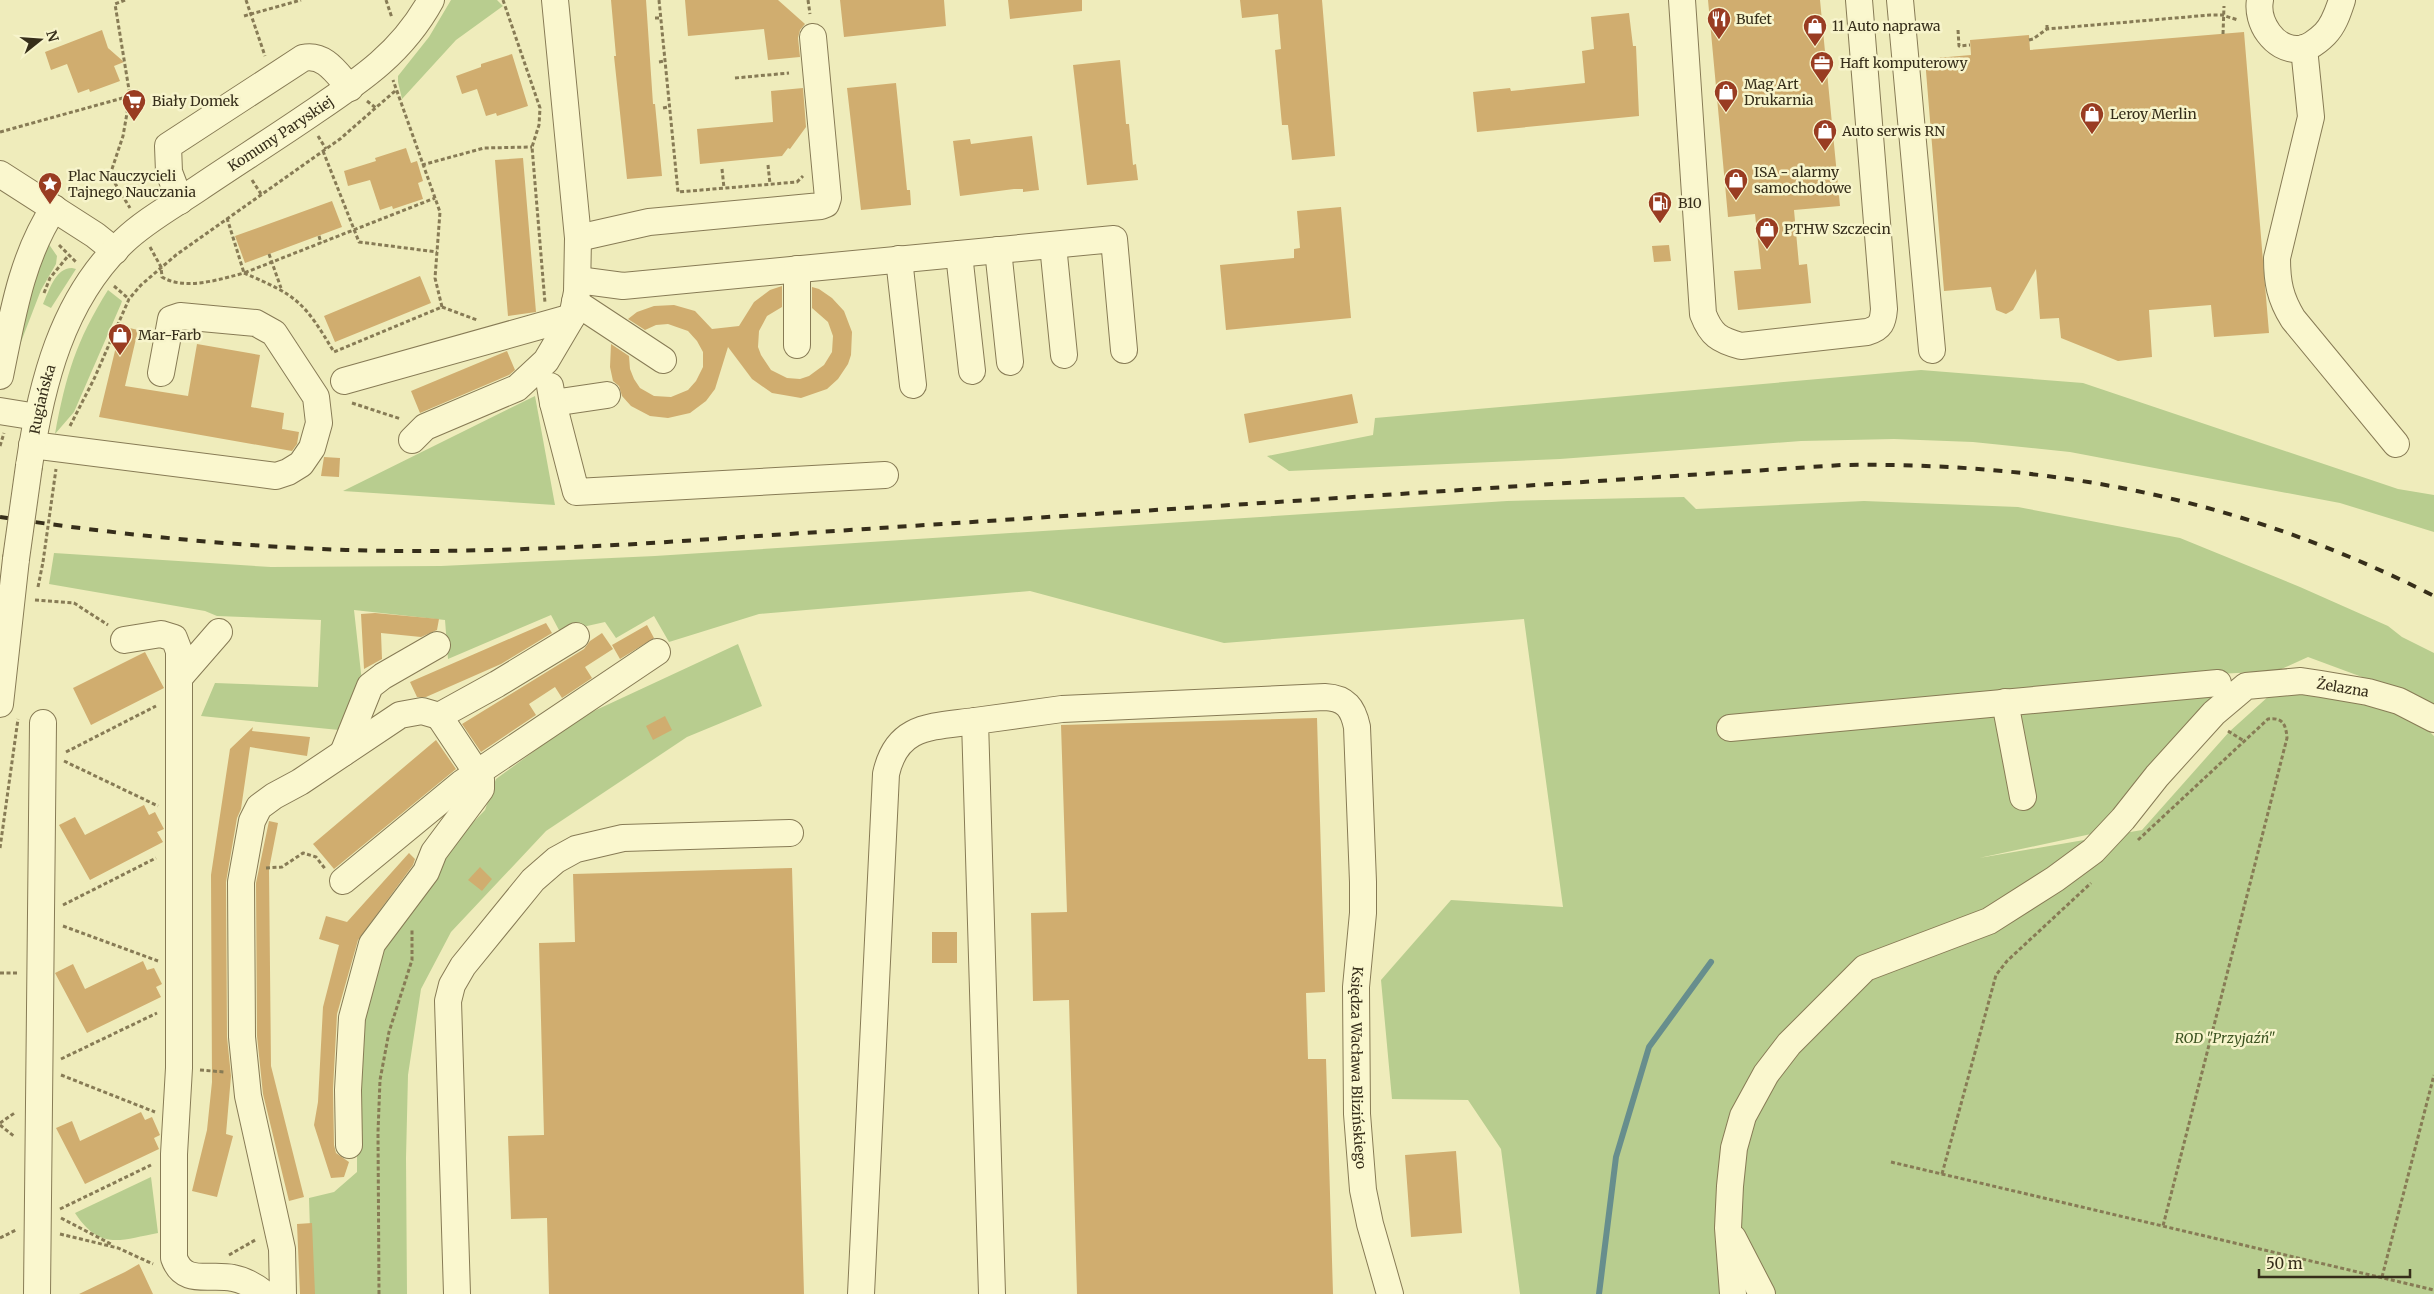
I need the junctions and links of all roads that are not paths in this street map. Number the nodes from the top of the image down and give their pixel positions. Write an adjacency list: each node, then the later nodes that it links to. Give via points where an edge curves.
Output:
1 (431, 0): 10 (street, Komuny Paryskiej, via 399,46)
2 (555, 0): 14 (street)
3 (1682, 0): 4 (street, via 1703,314 1709,330 1724,342 1741,346 1867,332 1877,329 1883,321)
4 (1858, 0)
5 (1900, 0): 24 (street)
6 (2260, 0): 9 (street, via 2261,19 2270,34 2290,48)
7 (2342, 0): 9 (street, via 2326,34)
8 (813, 37): 14 (street, via 826,204 649,222)
9 (2304, 48): 39 (street, via 2311,117 2277,258 2277,282 2283,303 2293,319)
10 (350, 88): 12 (street, Komuny Paryskiej); 12 (street, via 320,58 303,58 168,146 169,172)
11 (0, 174): 13 (street)
12 (180, 201): 17 (street, Komuny Paryskiej, via 140,228)
13 (54, 208): 17 (street); 31 (street, via 36,235 21,278)
14 (578, 238): 21 (street)
15 (1053, 245): 16 (street); 23 (street, via 1114,239); 25 (street)
16 (998, 250): 18 (street); 28 (street)
17 (115, 251): 37 (street, Rugiańska, via 84,292 66,325 51,362)
18 (959, 254): 19 (street); 29 (street)
19 (899, 259): 20 (street); 32 (street)
20 (797, 269): 21 (street, via 623,286); 22 (street)
21 (575, 300): 26 (street); 27 (street); 33 (street, via 547,325)
22 (797, 346)
23 (1124, 350)
24 (1932, 350)
25 (1064, 355)
26 (663, 360)
27 (546, 361): 35 (street); 38 (street, via 517,388)
28 (1010, 362)
29 (972, 371)
30 (161, 373): 40 (street, via 171,318 180,316 256,323 274,332 316,397 319,423 312,448 301,464 276,476)
31 (0, 376)
32 (913, 385)
33 (347, 392)
34 (607, 395): 35 (street)
35 (553, 403): 41 (street, via 576,492)
36 (0, 411): 37 (street)
37 (37, 417): 40 (street, Rugiańska)
38 (418, 433)
39 (2396, 444)
40 (30, 455): 50 (street, Rugiańska, bridge)
41 (884, 475)
42 (219, 632): 48 (street)
43 (576, 636): 51 (street)
44 (127, 639): 48 (street, via 161,634 174,638 179,651)
45 (437, 646): 56 (street, via 370,686)
46 (657, 652): 57 (street)
47 (2218, 683): 49 (street)
48 (179, 686): 64 (street, via 178,1068 173,1251 177,1268 188,1274 232,1278)
49 (2005, 702): 55 (street); 58 (street)
50 (0, 704)
51 (439, 716): 56 (street, via 422,711 400,714); 57 (street)
52 (2434, 719): 62 (street, Żelazna, via 2399,701 2368,692 2301,681 2246,686 2221,722 2157,776 2123,820 2093,851 2056,880 1989,921 1865,968 1789,1044 1755,1093 1737,1132)
53 (975, 721): 67 (street, via 911,733 893,750 886,774); 68 (street); 69 (street, Księdza Wacława Blizińskiego, via 1062,709 1325,697 1342,699 1354,714 1363,913 1355,1011 1359,1141 1363,1190)
54 (43, 723): 63 (street, via 40,918 42,1221)
55 (1730, 728)
56 (342, 753): 65 (street, via 259,807 252,821 243,865 244,1073 282,1250)
57 (477, 773): 60 (street); 61 (street, via 482,784 479,794 434,852 426,872 372,944 352,1018)
58 (2023, 796)
59 (790, 833): 66 (street, via 623,838 576,849 556,860 533,880 463,966 452,985 448,1001)
60 (343, 880)
61 (349, 1145)
62 (1728, 1228): 70 (street); 71 (street)
63 (37, 1294)
64 (265, 1294)
65 (283, 1294)
66 (457, 1294)
67 (862, 1294)
68 (992, 1294)
69 (1390, 1294)
70 (1733, 1294)
71 (1762, 1294)

